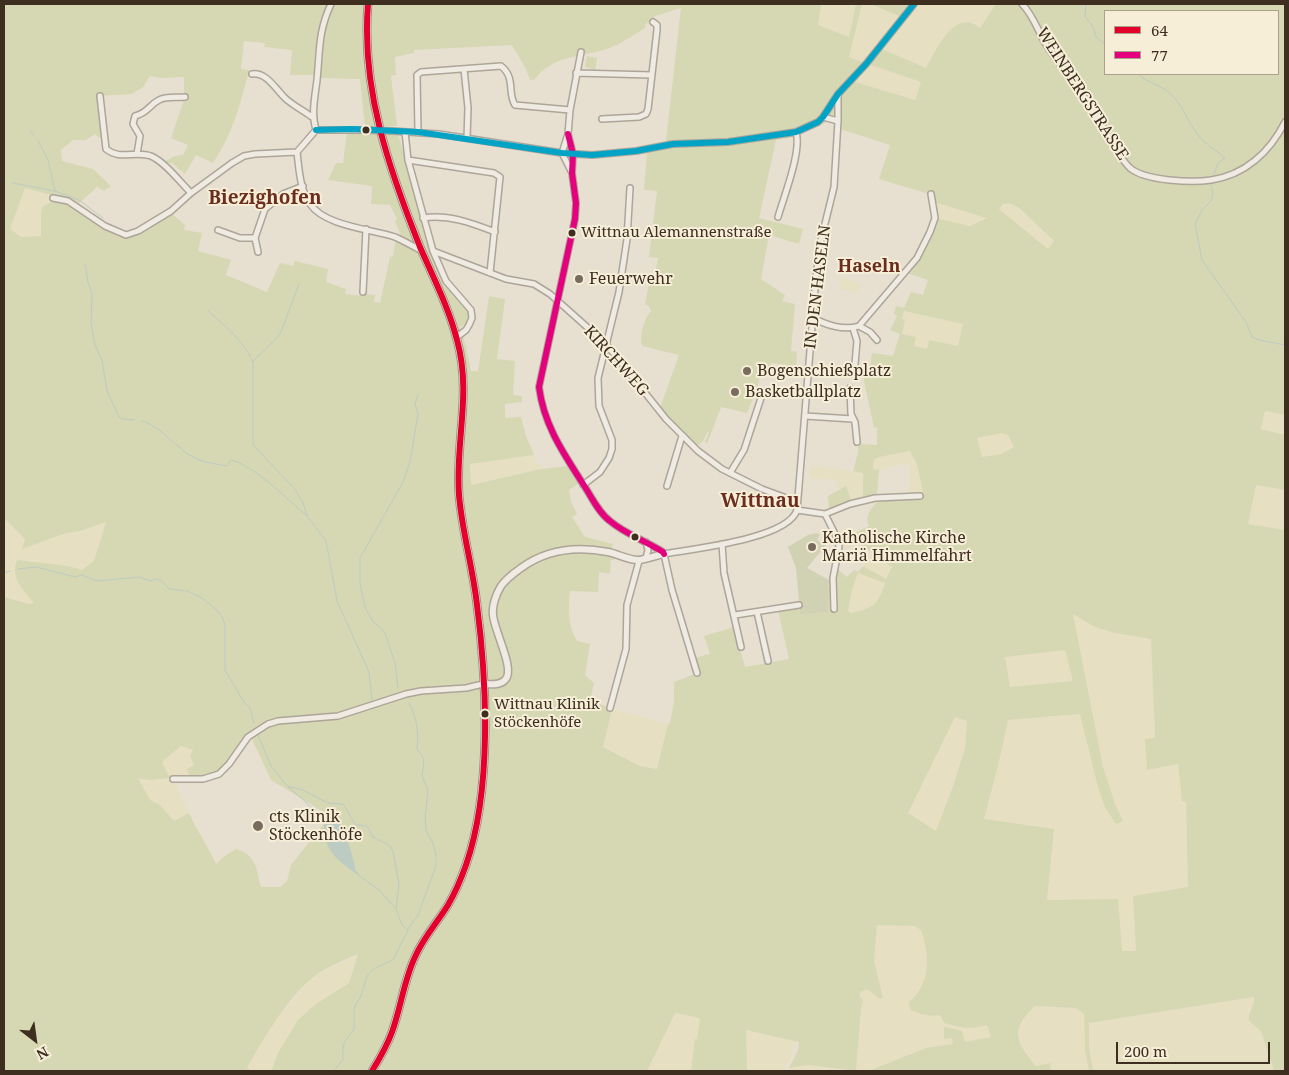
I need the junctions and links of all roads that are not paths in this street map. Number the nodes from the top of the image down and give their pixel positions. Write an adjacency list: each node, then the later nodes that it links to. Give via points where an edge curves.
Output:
1 (331, 4): 15 (street, via 322,24)
2 (368, 4): 45 (main road, via 368,49 382,139 394,181)
3 (914, 4): 11 (street)
4 (1022, 4): 19 (street, WEINBERGSTRASSE, via 1131,169 1188,183 1220,179 1256,161)
5 (653, 22): 10 (street, via 658,30)
6 (581, 52): 9 (street)
7 (464, 69): 14 (street, via 501,66 511,81 515,105); 22 (street, via 419,73); 25 (street)
8 (252, 74): 15 (street, via 268,80 285,98)
9 (576, 74): 10 (street); 14 (street)
10 (652, 75): 17 (street, via 646,114)
11 (838, 94): 16 (street); 18 (street, IN DEN HASELN)
12 (100, 96): 28 (street, via 106,149 116,155)
13 (185, 97): 28 (street, via 162,98 144,114 135,116 133,124 140,136)
14 (570, 110): 24 (street)
15 (312, 117): 20 (street)
16 (823, 117): 18 (street); 23 (street)
17 (602, 119)
18 (838, 121): 49 (street, IN DEN HASELN, via 834,187 821,240)
19 (1285, 122)
20 (316, 130): 21 (street, bridge); 26 (street)
21 (405, 132): 22 (street); 30 (street)
22 (418, 132): 25 (street)
23 (796, 132): 29 (street, via 618,153); 37 (street, via 795,160)
24 (568, 134): 27 (street); 29 (street)
25 (467, 138): 27 (street)
26 (297, 152): 32 (street); 34 (street, via 244,156)
27 (562, 153): 29 (street); 31 (street)
28 (137, 154): 34 (street, via 159,161)
29 (573, 154): 31 (street)
30 (408, 160): 38 (street); 41 (street, via 497,174 501,182)
31 (572, 173): 48 (street, via 575,219)
32 (303, 186): 39 (street, via 310,204 322,215); 42 (street, via 284,194 265,209)
33 (630, 188): 54 (street, via 628,239)
34 (191, 193): 36 (street, via 172,211 138,231 126,234 105,226 68,201)
35 (931, 194): 50 (street, via 935,218 917,258)
36 (53, 198)
37 (778, 216)
38 (423, 218): 41 (street, via 433,216 470,222); 43 (street)
39 (366, 228): 45 (street, via 404,241); 47 (street)
40 (218, 230): 42 (street, via 240,238)
41 (495, 232): 46 (street)
42 (255, 238): 44 (street)
43 (433, 251): 46 (street, KIRCHWEG); 52 (street, via 446,281 471,310 470,325)
44 (258, 252)
45 (422, 252): 52 (main road)
46 (490, 273): 48 (street, KIRCHWEG, via 534,284)
47 (363, 292)
48 (558, 301): 54 (street, KIRCHWEG); 63 (street, via 539,387 551,430)
49 (812, 317): 51 (street, via 825,324); 58 (street, IN DEN HASELN)
50 (859, 326): 51 (street); 53 (street)
51 (853, 328): 55 (street, via 857,341)
52 (457, 337): 81 (main road, via 464,377 458,461 459,498 477,605)
53 (877, 340)
54 (606, 344): 60 (street, KIRCHWEG); 63 (street, via 598,387 599,406 612,440 612,449 600,472)
55 (855, 364)
56 (850, 388): 59 (street)
57 (762, 395): 62 (street, via 744,450)
58 (805, 416): 59 (street); 66 (street, IN DEN HASELN)
59 (853, 419): 61 (street)
60 (682, 436): 62 (street, KIRCHWEG); 64 (street)
61 (857, 442)
62 (730, 473): 66 (street, KIRCHWEG)
63 (583, 485): 69 (street, via 609,521)
64 (667, 486)
65 (920, 496): 68 (street, via 875,498)
66 (797, 502): 67 (street, IN DEN HASELN)
67 (797, 510): 68 (street); 70 (street, via 791,521 780,528)
68 (825, 514): 75 (street, via 839,548 833,578)
69 (646, 542): 71 (street); 72 (street)
70 (722, 544): 71 (street); 77 (street, via 724,573)
71 (664, 554): 72 (street); 80 (street)
72 (646, 558): 73 (street)
73 (639, 560): 81 (street, via 611,552 575,548 538,558 511,575 500,588 493,609 499,640 508,662 508,676 500,683); 82 (street, via 627,606 626,649)
74 (799, 605): 76 (street)
75 (834, 609)
76 (757, 612): 77 (street); 79 (street)
77 (735, 615): 78 (street)
78 (741, 647)
79 (768, 661)
80 (697, 673)
81 (483, 684): 83 (street, via 406,694 338,716 268,724 248,737 219,774 203,779); 84 (main road, via 483,767 474,840 449,904 421,943 413,961 388,1044)
82 (610, 708)
83 (173, 779)
84 (372, 1071)

